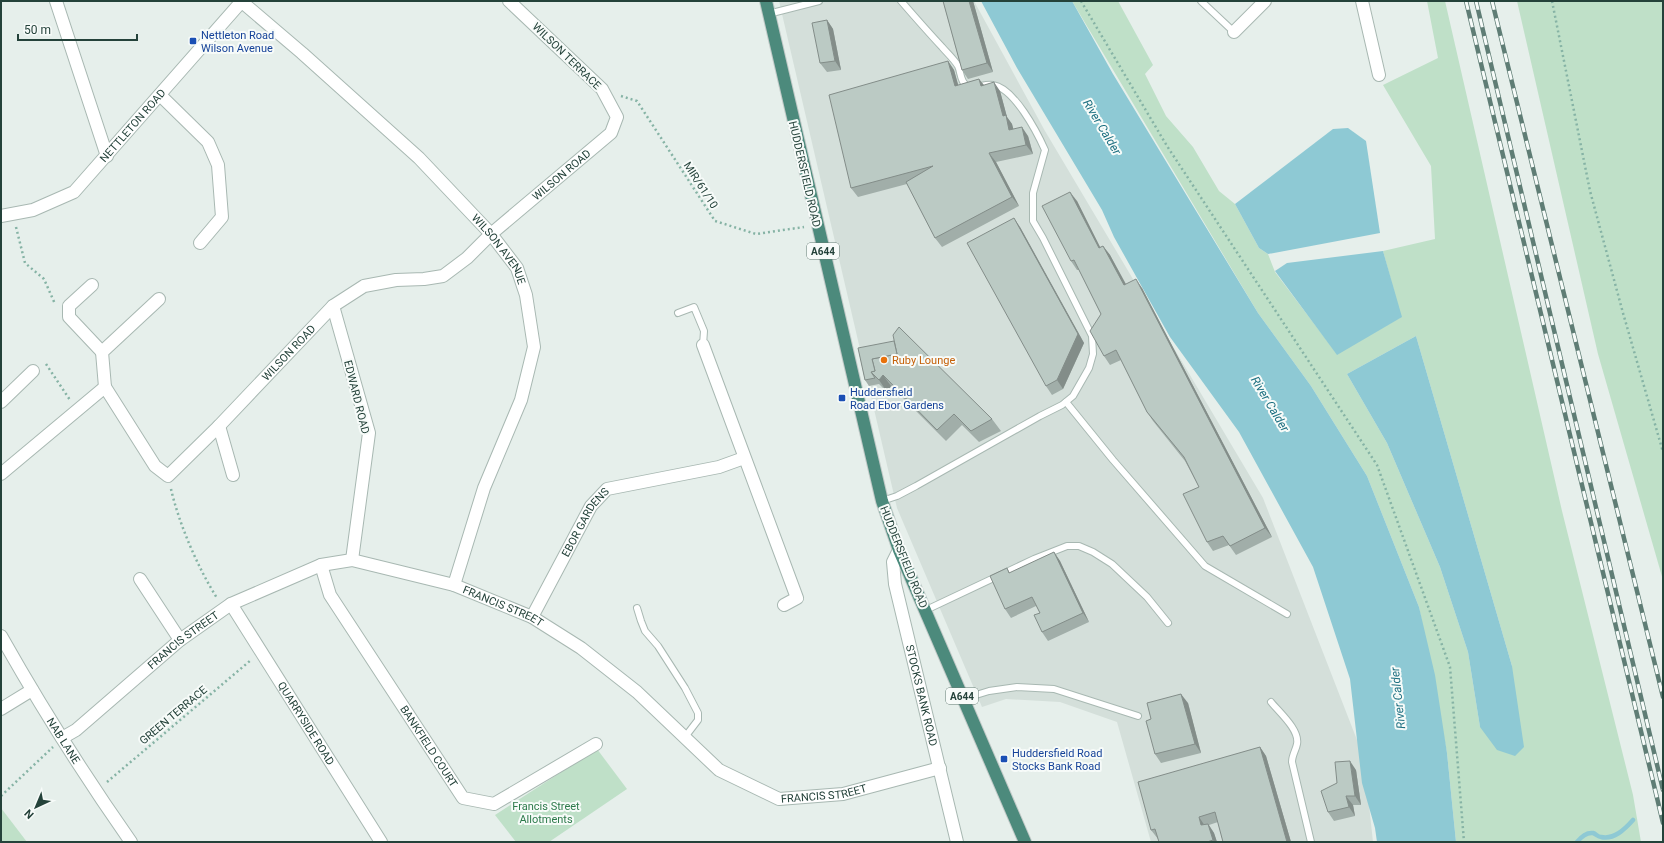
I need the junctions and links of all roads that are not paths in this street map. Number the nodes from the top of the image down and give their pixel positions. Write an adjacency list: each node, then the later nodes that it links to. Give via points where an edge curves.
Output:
1 (56, 1): 15 (street)
2 (509, 1): 14 (street, WILSON TERRACE, via 602,89)
3 (766, 1): 10 (highway, HUDDERSFIELD ROAD / A644)
4 (819, 1): 10 (lane)
5 (901, 1): 28 (lane, via 958,66 962,82 966,86 970,88 994,85 1013,98 1036,130 1045,150 1033,193 1033,221 1092,336 1093,354 1089,368 1073,396)
6 (1201, 1): 11 (lane)
7 (1265, 1): 11 (street)
8 (1362, 1): 12 (street)
9 (242, 2): 13 (street, NETTLETON ROAD); 17 (street, WILSON AVENUE, via 419,158)
10 (768, 14): 33 (highway, HUDDERSFIELD ROAD / A644)
11 (1234, 32)
12 (1378, 75)
13 (160, 95): 15 (street, NETTLETON ROAD); 18 (street, via 208,142 218,165 222,217)
14 (617, 117): 17 (street, WILSON ROAD, via 610,134)
15 (107, 156): 16 (street, NETTLETON ROAD, via 74,192 33,210)
16 (7, 215)
17 (492, 234): 21 (street, WILSON ROAD, via 443,276 364,286); 38 (street, WILSON AVENUE, via 517,268 526,295 534,347 521,400 484,488)
18 (200, 242)
19 (92, 285): 24 (street, via 69,306 69,317)
20 (158, 299): 24 (street)
21 (333, 306): 29 (street, WILSON ROAD); 35 (street, EDWARD ROAD, via 369,433)
22 (678, 313): 23 (lane, via 694,307 704,331)
23 (703, 345): 30 (street)
24 (102, 352): 26 (street)
25 (33, 371): 27 (street)
26 (105, 387): 29 (street, WILSON ROAD, via 155,466 168,476); 31 (street)
27 (1, 402)
28 (1066, 402): 33 (lane, via 916,486); 43 (lane, via 1205,566)
29 (219, 426): 32 (street)
30 (744, 458): 39 (street, via 797,598); 44 (street, EBOR GARDENS, via 719,467 607,489 591,506)
31 (1, 474)
32 (232, 475)
33 (882, 501): 34 (highway, HUDDERSFIELD ROAD / A644)
34 (899, 550): 42 (highway, HUDDERSFIELD ROAD / A644); 56 (street, STOCKS BANK ROAD, via 892,562 895,584)
35 (352, 560): 36 (street, FRANCIS STREET); 38 (street, FRANCIS STREET)
36 (321, 565): 40 (street, FRANCIS STREET); 55 (street, BANKFIELD COURT, via 330,595 463,798 494,804)
37 (140, 579): 47 (street)
38 (454, 585): 44 (street, FRANCIS STREET)
39 (784, 606)
40 (228, 607): 47 (street, FRANCIS STREET); 58 (street, QUARRYSIDE ROAD, via 261,651)
41 (637, 608): 53 (lane, via 645,631 658,646 698,713 698,720)
42 (926, 610): 45 (lane, via 1067,546 1079,546 1112,564 1147,597); 49 (highway, HUDDERSFIELD ROAD / A644)
43 (1287, 614)
44 (532, 618): 53 (street, FRANCIS STREET, via 581,648 636,692)
45 (1168, 623)
46 (1, 636): 48 (street, NAB LANE)
47 (180, 640): 54 (street, FRANCIS STREET, via 76,730)
48 (32, 690): 51 (street); 54 (street, NAB LANE)
49 (963, 699): 52 (lane, via 989,691 1017,687 1054,689); 60 (highway, HUDDERSFIELD ROAD / A644)
50 (1271, 702): 61 (lane, via 1298,737 1292,762)
51 (1, 709)
52 (1138, 716)
53 (685, 737): 56 (street, FRANCIS STREET, via 719,770 779,799 843,794)
54 (62, 738): 57 (street, NAB LANE)
55 (596, 744)
56 (940, 768): 59 (street, STOCKS BANK ROAD)
57 (131, 842)
58 (381, 842)
59 (957, 842)
60 (1025, 842)
61 (1311, 842)

